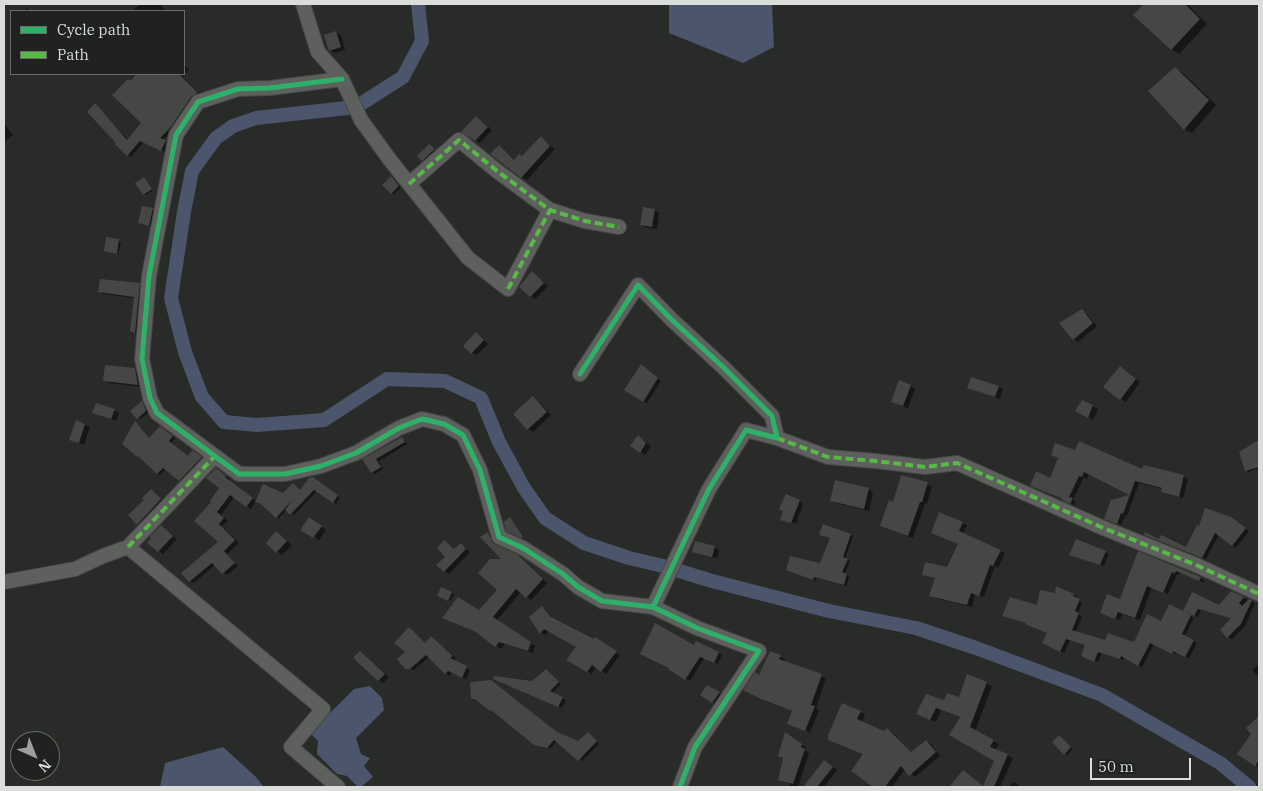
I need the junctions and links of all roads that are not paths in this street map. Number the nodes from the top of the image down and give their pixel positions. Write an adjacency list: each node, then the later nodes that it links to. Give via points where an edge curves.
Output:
1 (303, 4): 2 (street, via 318,52)
2 (342, 80): 3 (street, via 362,120); 8 (street, via 238,89 198,102 176,135 149,276 142,359 150,398 157,413)
3 (409, 184): 4 (street, via 459,140); 4 (street, via 468,258 508,289)
4 (550, 210): 5 (street)
5 (619, 227)
6 (580, 374): 7 (street, via 638,285 772,416)
7 (778, 438): 11 (street, via 828,457 925,467 957,463); 12 (street, via 746,430 709,489)
8 (215, 456): 9 (street); 12 (street, via 239,474 285,474 321,466 356,453 399,428 422,419 444,424 462,435 480,470 499,537 524,548 602,601)
9 (128, 547): 10 (street, via 75,569); 13 (street, via 323,709 291,747)
10 (4, 582)
11 (1259, 594)
12 (653, 607): 14 (street, via 697,628 759,651 695,747)
13 (338, 787)
14 (680, 787)

